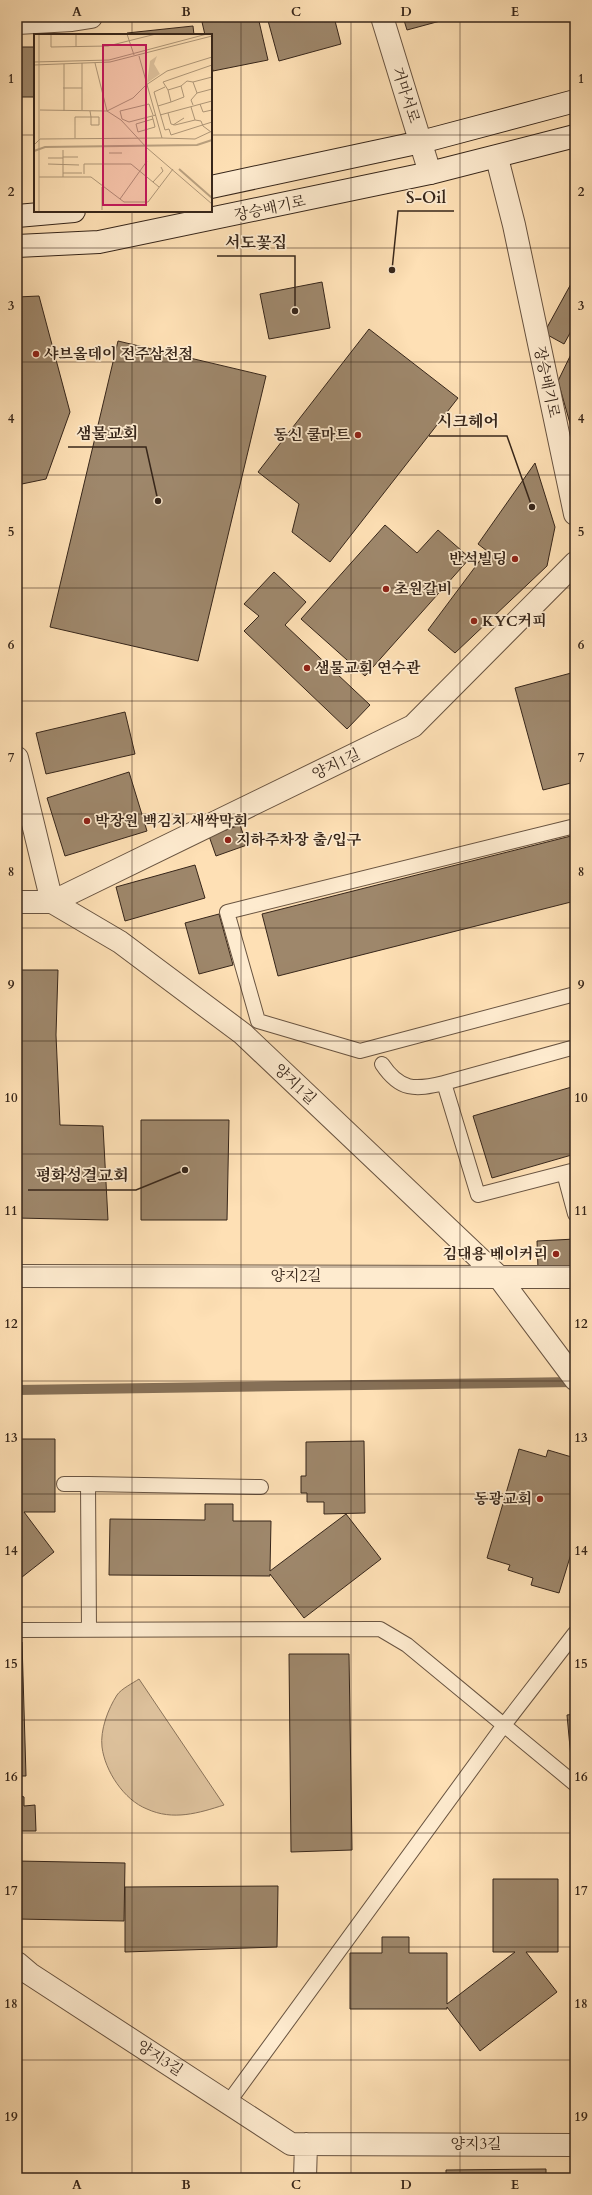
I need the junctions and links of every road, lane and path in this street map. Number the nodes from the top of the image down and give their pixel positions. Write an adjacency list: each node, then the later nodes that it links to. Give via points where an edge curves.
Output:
1 (91, 17): 3 (street)
2 (382, 17): 6 (street, 거마서로)
3 (17, 22)
4 (575, 101): 6 (street)
5 (575, 136): 7 (street, 장승배기로)
6 (421, 142): 8 (street, 거마서로); 9 (street)
7 (497, 158): 8 (street, 장승배기로); 13 (street, 장승배기로, via 514,225)
8 (430, 173): 12 (street, 장승배기로, via 99,242)
9 (212, 187)
10 (63, 212): 11 (street)
11 (17, 216)
12 (17, 246)
13 (575, 514)
14 (575, 563): 18 (street, 양지1길, via 413,726)
15 (17, 758): 18 (street)
16 (575, 826): 19 (lane, via 227,912 258,1021 360,1051)
17 (17, 902): 18 (street, 양지1길)
18 (52, 902): 26 (street, 양지1길, via 120,942 243,1034)
19 (575, 994)
20 (575, 1046): 22 (lane)
21 (382, 1064): 22 (lane, via 391,1078 404,1086 422,1088)
22 (444, 1083): 23 (lane, via 478,1195)
23 (569, 1172): 24 (lane)
24 (575, 1214)
25 (17, 1276): 26 (street, 양지2길)
26 (498, 1276): 27 (street, 양지2길); 28 (street, 양지1길)
27 (575, 1277)
28 (575, 1379)
29 (64, 1484): 30 (lane)
30 (88, 1484): 31 (lane); 33 (lane)
31 (261, 1487)
32 (17, 1630): 33 (lane)
33 (89, 1630): 35 (lane, via 380,1629 407,1645)
34 (575, 1633): 35 (lane)
35 (504, 1725): 36 (lane); 38 (lane)
36 (575, 1784)
37 (17, 1964): 38 (street, 양지3길)
38 (228, 2103): 39 (street, 양지3길, via 292,2144)
39 (306, 2144): 40 (street, 양지3길); 41 (street)
40 (575, 2145)
41 (305, 2178)

